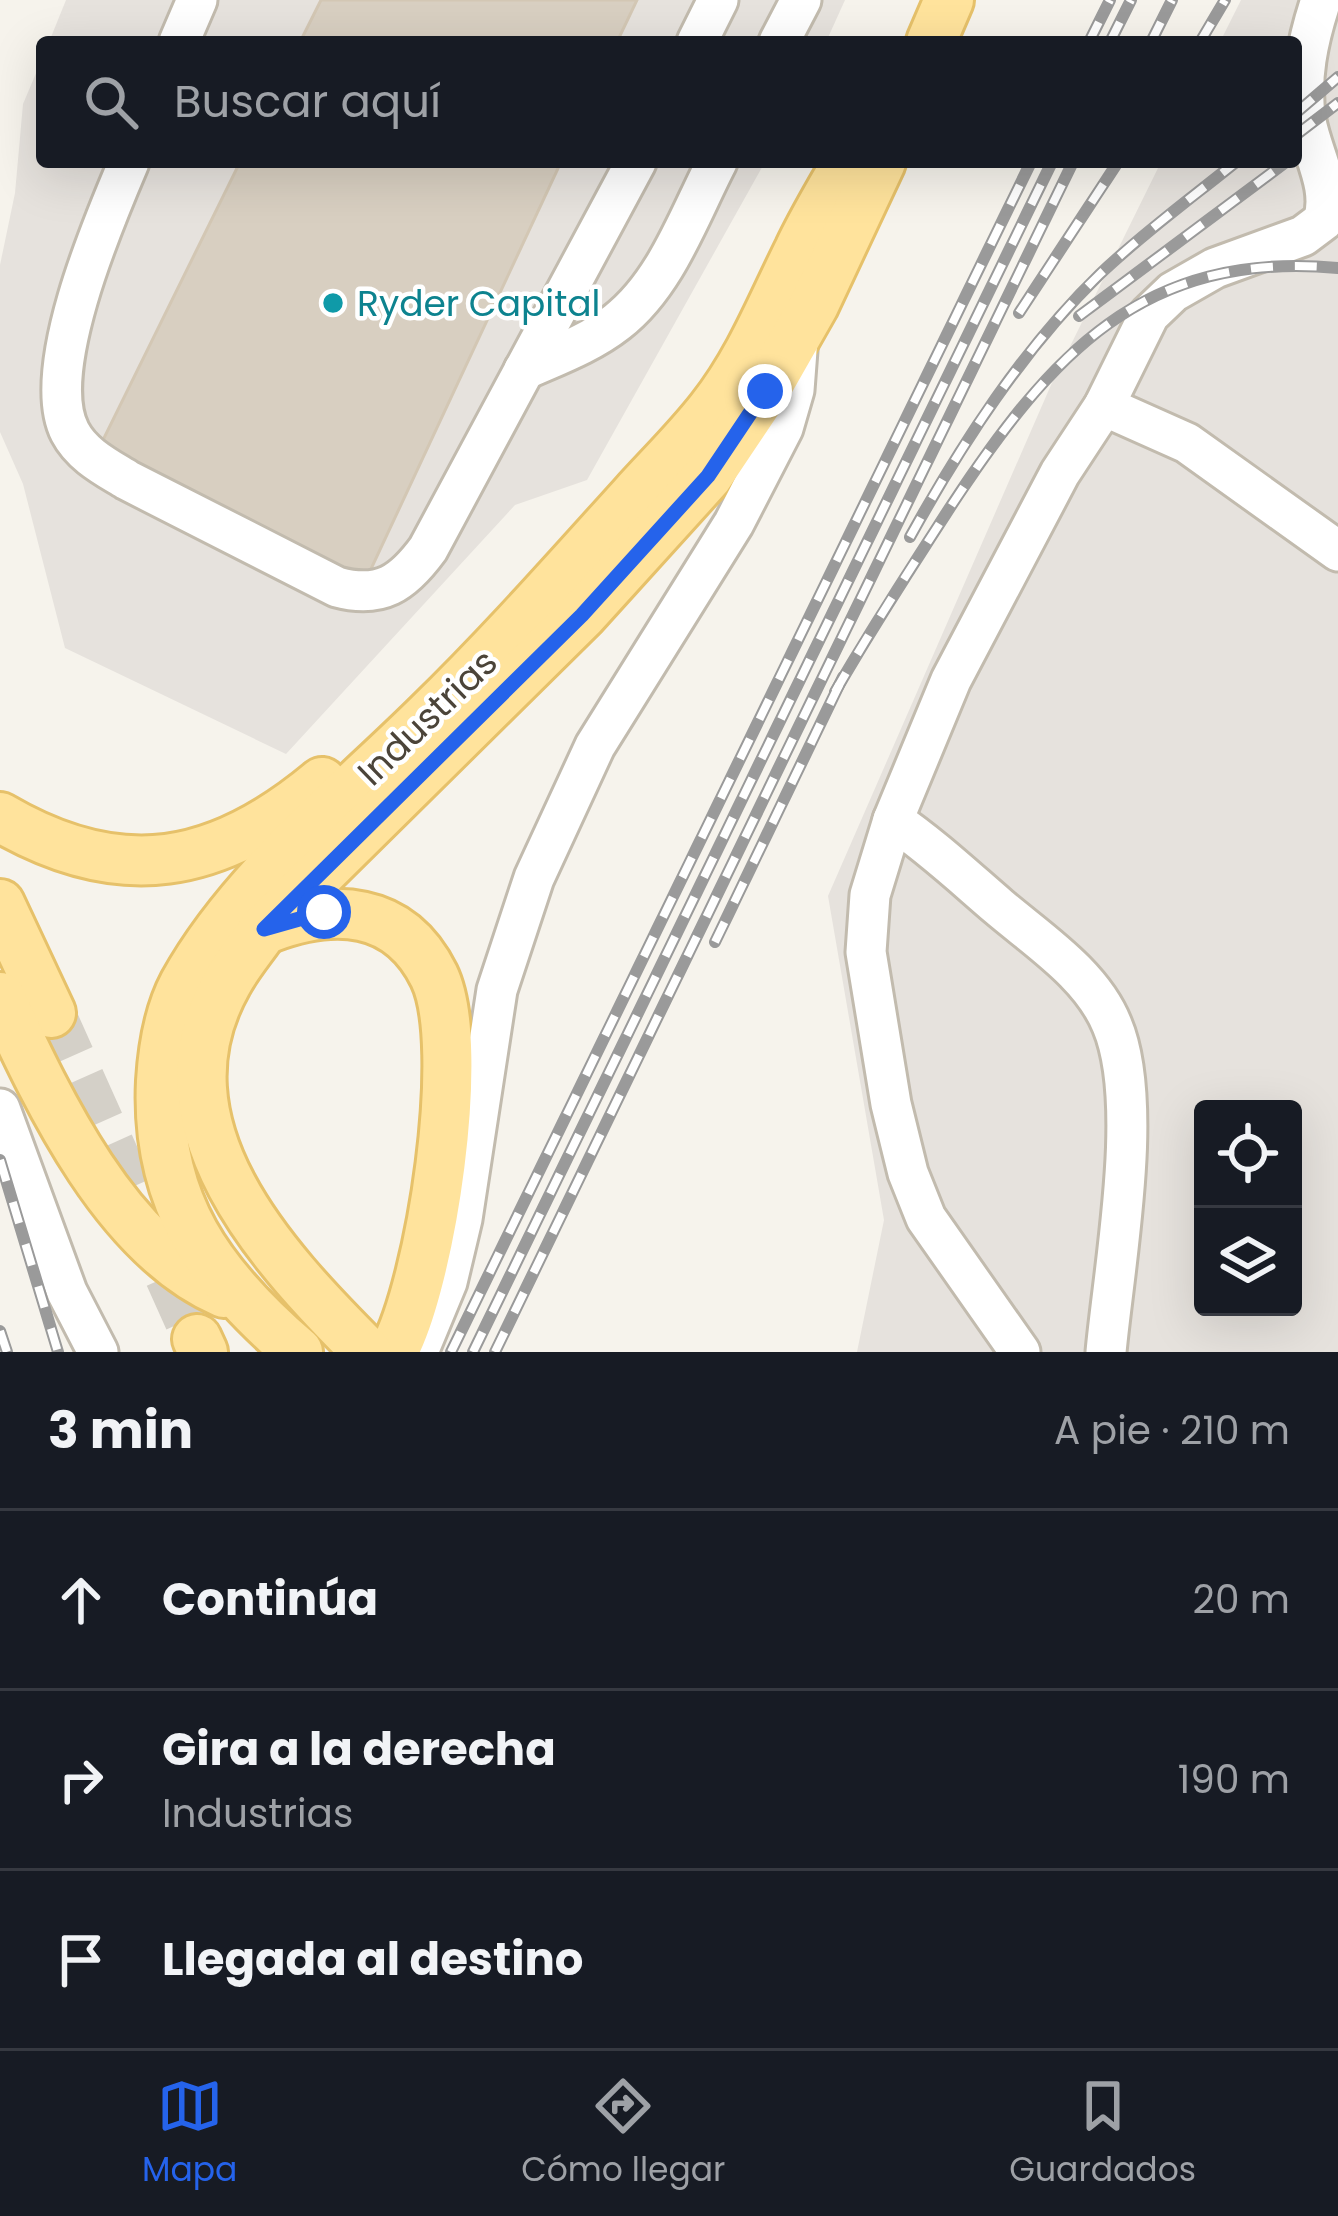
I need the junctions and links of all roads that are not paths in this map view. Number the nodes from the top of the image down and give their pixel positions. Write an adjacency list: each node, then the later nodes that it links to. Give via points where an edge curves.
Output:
1 (197, 0): 5 (street)
2 (718, 0): 6 (street)
3 (801, 0): 7 (street)
4 (1321, 0): 15 (street, via 1304,92 1327,194 1323,221 1173,292 1149,315)
5 (182, 36)
6 (700, 36)
7 (782, 36)
8 (127, 168): 14 (street, via 70,325 62,383 71,435 127,480 338,587 385,590 428,549)
9 (633, 168): 14 (street)
10 (714, 168): 14 (street, via 638,302 605,331)
11 (844, 168): 13 (main road, Industrias, via 801,244)
12 (877, 168): 13 (main road, Industrias)
13 (777, 337): 17 (main road, via 700,375 572,530 334,772 275,820 213,850 140,860 64,848); 20 (main road, Industrias, via 727,452 696,489 582,615); 24 (main road, Industrias, via 500,646 267,875 181,990 162,1058 164,1160 189,1228); 29 (street, via 794,390 783,428 734,523 603,732 533,878 497,990 462,1219)
14 (524, 370)
15 (1104, 406): 16 (street, via 1187,443); 18 (street, via 951,680)
16 (1338, 551)
17 (0, 817)
18 (893, 820): 30 (street, via 870,895 866,952 899,1141 926,1218); 31 (street, via 1076,973 1112,1024 1126,1086 1126,1134)
19 (0, 904): 22 (main road)
20 (264, 929): 27 (main road, Industrias, via 226,984 207,1032 202,1088 212,1150 240,1201 318,1303); 28 (main road, via 324,912 360,915 405,938 436,980 446,1087 436,1201 422,1274)
21 (0, 998): 24 (main road, via 115,1203 188,1274)
22 (51, 1013)
23 (0, 1109): 26 (street)
24 (240, 1298): 25 (main road)
25 (290, 1345)
26 (98, 1352)
27 (368, 1352)
28 (393, 1352)
29 (418, 1352)
30 (1020, 1352)
31 (1106, 1352)

